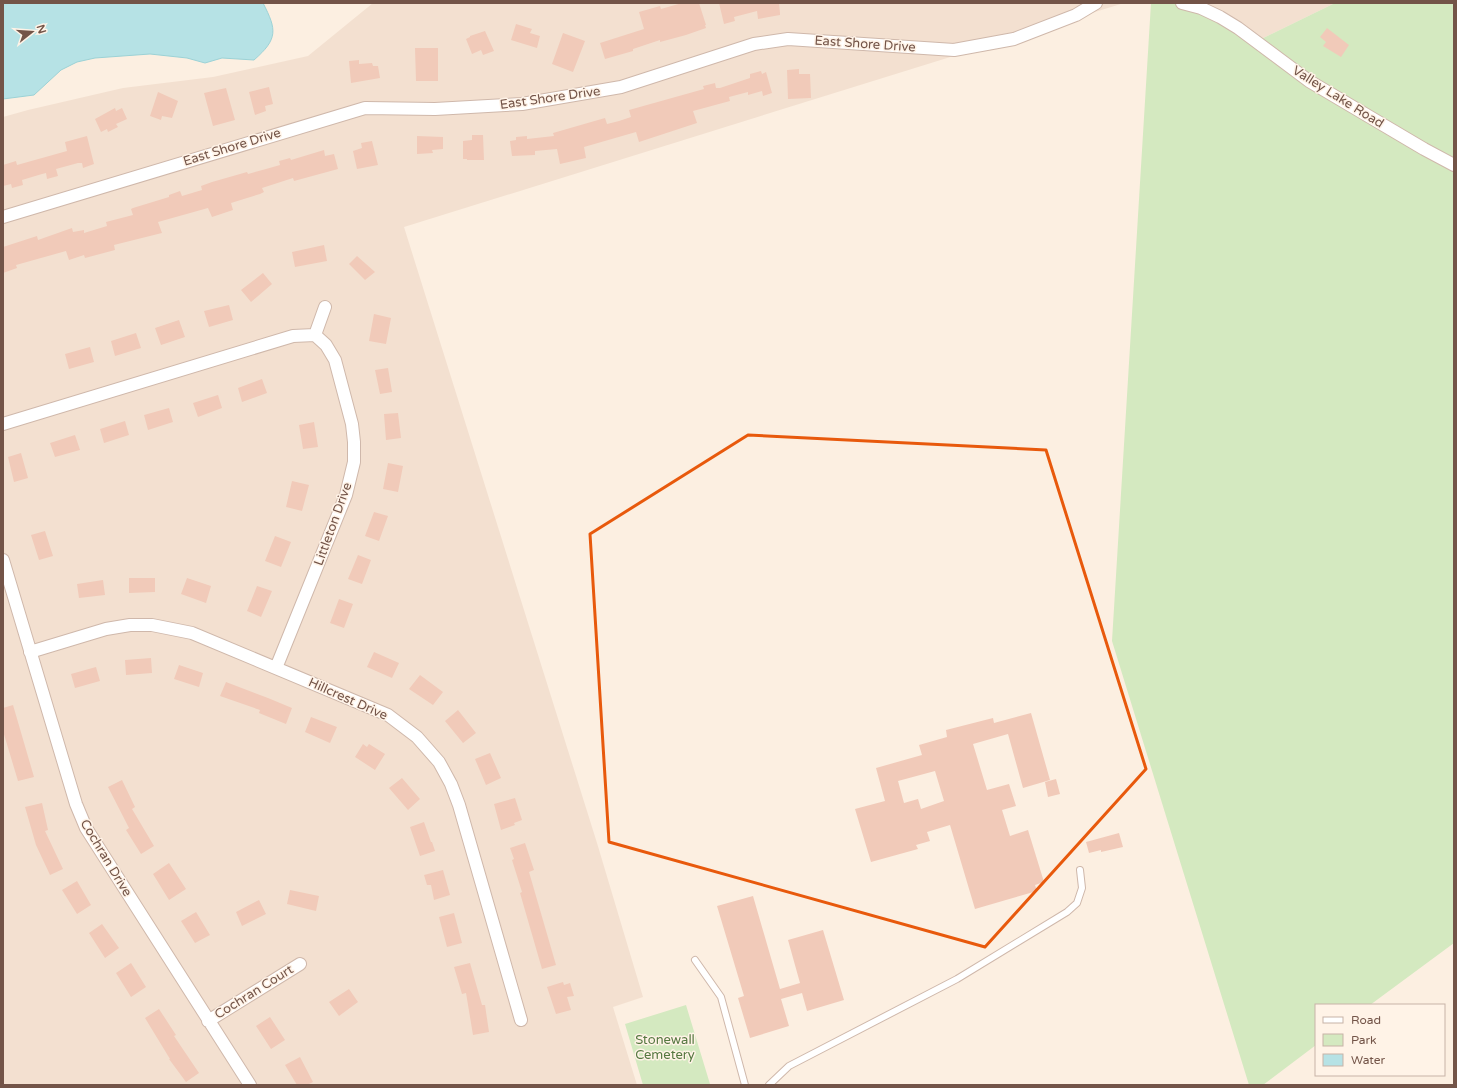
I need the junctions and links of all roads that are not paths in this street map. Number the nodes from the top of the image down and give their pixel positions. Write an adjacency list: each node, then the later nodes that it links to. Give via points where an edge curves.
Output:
1 (1096, 3): 4 (street, East Shore Drive, via 1076,15 1014,39 954,50 788,39 754,44 621,87 522,104 434,109 365,108)
2 (1182, 3): 3 (street, Valley Lake Road, via 1220,17 1309,82)
3 (1454, 165)
4 (3, 216)
5 (325, 307): 6 (street)
6 (315, 335): 7 (street, via 293,336); 10 (street, Littleton Drive, via 326,345 335,360 352,424 354,462 346,495)
7 (3, 424)
8 (3, 560): 9 (street, Cochran Drive)
9 (30, 652): 10 (street, Hillcrest Drive, via 106,629 152,625 192,633); 15 (street, Cochran Drive, via 76,804 86,828)
10 (276, 668): 14 (street, Hillcrest Drive, via 388,715 417,737 438,762 460,805)
11 (1080, 870): 18 (lane, via 1082,888 1077,903 1067,912 957,979 789,1066)
12 (695, 960): 17 (lane, via 721,997)
13 (300, 964): 15 (street, Cochran Court)
14 (521, 1020)
15 (208, 1021): 16 (street, Cochran Drive)
16 (250, 1085)
17 (745, 1085)
18 (769, 1085)

